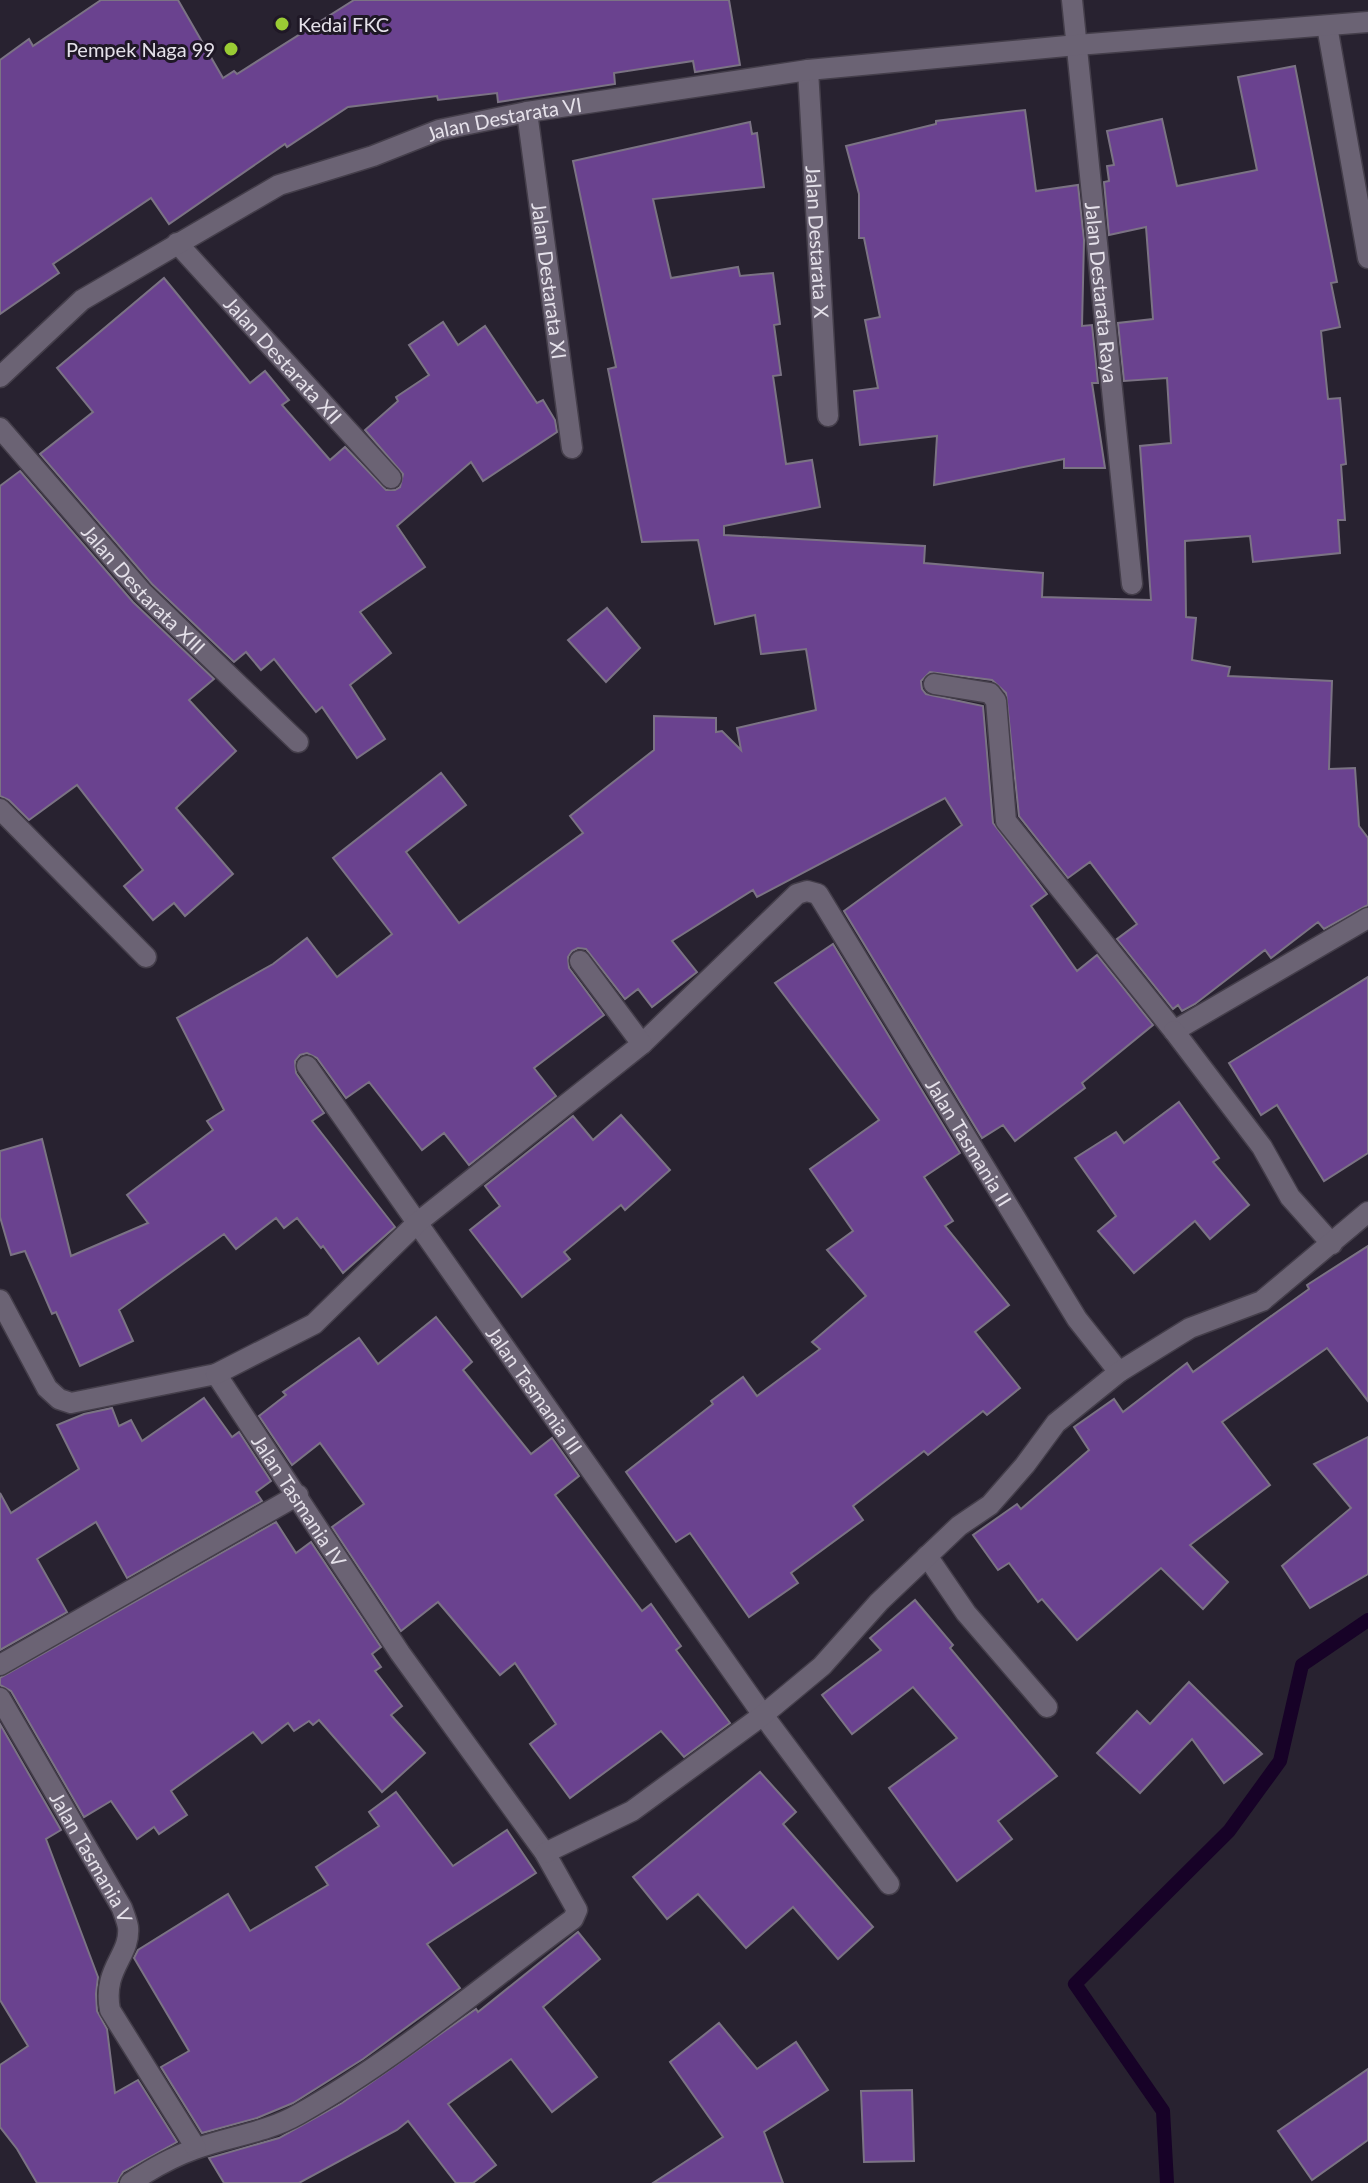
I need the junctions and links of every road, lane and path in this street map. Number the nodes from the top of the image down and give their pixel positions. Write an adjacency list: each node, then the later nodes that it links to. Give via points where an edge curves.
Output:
1 (1072, 0): 4 (street, Jalan Destarata Raya)
2 (1368, 22): 3 (street, Jalan Destarata VI)
3 (1327, 26): 4 (street, Jalan Destarata VI); 8 (street)
4 (1077, 45): 5 (street, Jalan Destarata VI); 14 (street, Jalan Destarata Raya)
5 (808, 70): 6 (street, Jalan Destarata VI); 10 (street, Jalan Destarata X)
6 (527, 112): 7 (street, Jalan Destarata VI, via 439,130 279,185); 12 (street, Jalan Destarata XI)
7 (177, 243): 9 (street, Jalan Destarata VI, via 82,300); 13 (street, Jalan Destarata XII)
8 (1368, 258)
9 (0, 377)
10 (828, 416)
11 (0, 428): 16 (street, Jalan Destarata XIII, via 143,593)
12 (572, 448)
13 (391, 478)
14 (1132, 584)
15 (934, 684): 21 (street, via 990,693 996,701 1006,821)
16 (298, 742)
17 (0, 809): 19 (street)
18 (1368, 918): 21 (street)
19 (146, 957)
20 (580, 961): 22 (street)
21 (1174, 1031): 26 (street, via 1262,1147 1290,1197)
22 (642, 1044): 25 (street); 28 (street, Jalan Tasmania II, via 797,894 818,894 1077,1319)
23 (307, 1066): 25 (street, Jalan Tasmania III)
24 (1368, 1212): 26 (street)
25 (417, 1223): 29 (street, via 314,1324); 35 (street, Jalan Tasmania III)
26 (1332, 1244): 28 (street, via 1262,1301 1190,1328)
27 (0, 1300): 29 (street, via 47,1388 59,1399 71,1403)
28 (1119, 1372): 31 (street, via 1056,1423 990,1505)
29 (216, 1374): 30 (street, Jalan Tasmania IV)
30 (298, 1495): 32 (street); 36 (street, Jalan Tasmania IV, via 400,1653)
31 (927, 1556): 34 (street, via 966,1613); 35 (street, via 822,1666)
32 (0, 1665)
33 (0, 1698): 38 (street, Jalan Tasmania V, via 122,1908 128,1927 109,1978 110,2010)
34 (1047, 1707)
35 (763, 1715): 36 (street, via 632,1811); 37 (street, Jalan Tasmania III)
36 (545, 1853): 38 (street, Jalan Tasmania IV, via 575,1903 573,1919 402,2047 310,2108 274,2128)
37 (889, 1884)
38 (196, 2148): 39 (street, Jalan Tasmania IV)
39 (130, 2183)

